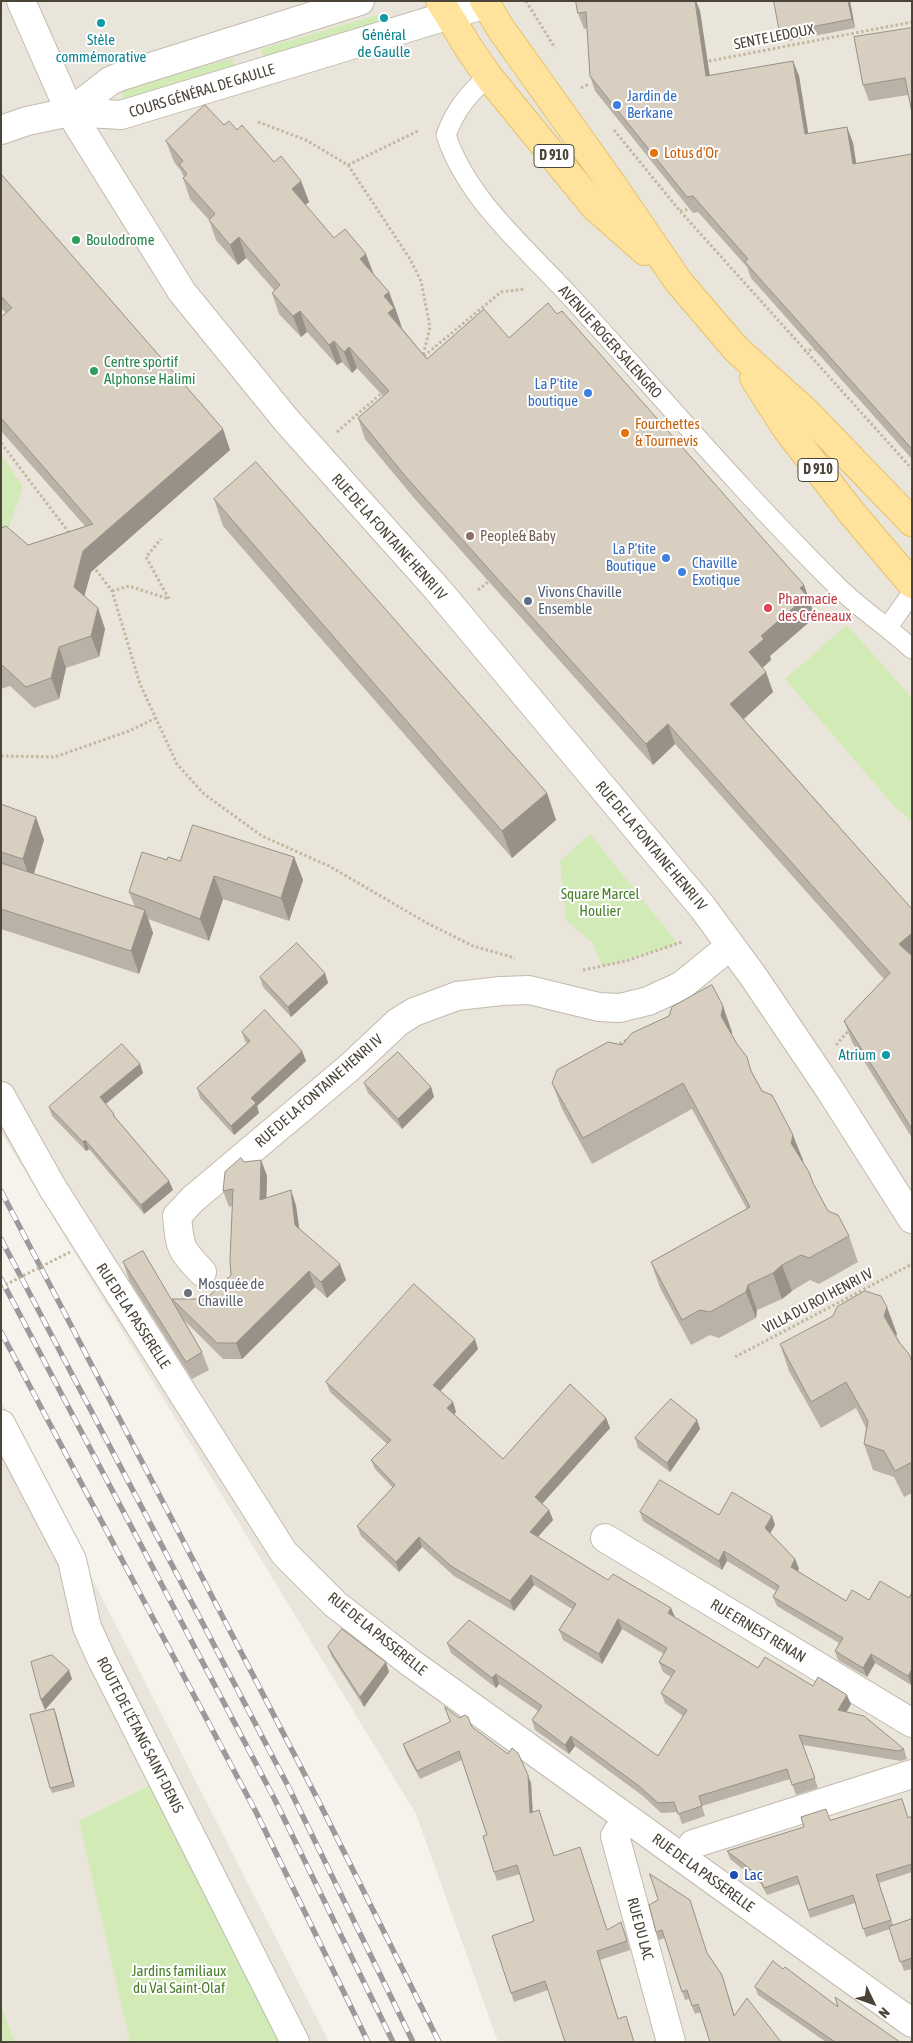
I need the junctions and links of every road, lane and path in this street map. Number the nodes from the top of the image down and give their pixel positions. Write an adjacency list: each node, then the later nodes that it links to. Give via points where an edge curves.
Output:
1 (21, 1): 14 (street, RUE DE LA FONTAINE HENRI IV)
2 (360, 1): 14 (street, via 119,77)
3 (526, 1): 7 (path)
4 (485, 3): 5 (street, COURS GÉNÉRAL DE GAULLE); 22 (main road, D 910)
5 (444, 9): 9 (main road, D 910); 14 (street, COURS GÉNÉRAL DE GAULLE, via 121,115)
6 (912, 22): 8 (path, SENTE LEDOUX)
7 (560, 56)
8 (699, 63)
9 (488, 76): 15 (lane, AVENUE ROGER SALENGRO); 22 (main road, D 910, via 594,206)
10 (575, 80): 12 (path)
11 (590, 84): 12 (path)
12 (580, 88): 13 (path)
13 (586, 96)
14 (70, 112): 18 (street); 31 (street, RUE DE LA FONTAINE HENRI IV, via 182,292)
15 (454, 113): 19 (path); 40 (lane, AVENUE ROGER SALENGRO, via 446,134 453,157 496,217 835,585)
16 (258, 122): 19 (path, via 306,140)
17 (611, 127): 21 (path)
18 (1, 130)
19 (348, 165): 27 (path, via 421,281 430,327)
20 (690, 209): 21 (path)
21 (680, 211): 26 (path)
22 (678, 281): 25 (main road, D 910)
23 (532, 292): 27 (path, via 525,289 501,292)
24 (824, 348): 26 (path)
25 (736, 349): 33 (main road, D 910, via 806,412); 37 (main road, D 910, via 786,428)
26 (804, 351): 32 (path)
27 (424, 356): 28 (path)
28 (416, 362)
29 (387, 388): 31 (path)
30 (1, 443): 34 (path)
31 (314, 453): 44 (street, RUE DE LA FONTAINE HENRI IV, via 438,590)
32 (912, 469)
33 (912, 522)
34 (72, 538)
35 (162, 539): 38 (path, via 146,557 169,599 130,586)
36 (89, 561): 38 (path)
37 (912, 584)
38 (112, 591): 42 (path, via 140,684)
39 (912, 593): 40 (lane)
40 (888, 627): 41 (lane, AVENUE ROGER SALENGRO)
41 (912, 649)
42 (156, 718): 43 (path, via 55,757); 45 (path, via 177,764 204,794 262,836 329,866 427,924 465,942)
43 (1, 756)
44 (723, 935): 46 (path, via 678,944 626,962); 50 (street, RUE DE LA FONTAINE HENRI IV, via 830,1090); 53 (street, RUE DE LA FONTAINE HENRI IV, via 681,986 648,1001 620,1008 599,1007 529,990 501,991 457,996 414,1012 398,1022 350,1067 193,1198 177,1216 183,1252)
45 (520, 959)
46 (575, 969)
47 (856, 1023): 48 (path)
48 (843, 1036)
49 (1, 1096): 60 (street, RUE DE LA PASSERELLE, via 57,1195 284,1553 335,1604 411,1664)
50 (912, 1219)
51 (70, 1252): 54 (path, bridge)
52 (912, 1264): 55 (path, VILLA DU ROI HENRI IV)
53 (202, 1272)
54 (1, 1288)
55 (735, 1358)
56 (1, 1424): 63 (street, ROUTE DE L'ÉTANG SAINT-DENIS, via 72,1560 87,1627 101,1658)
57 (605, 1538): 58 (street, RUE ERNEST RENAN)
58 (912, 1723)
59 (912, 1774): 61 (street, via 694,1844)
60 (626, 1819): 61 (street, RUE DE LA PASSERELLE); 64 (street, RUE DU LAC, via 615,1836)
61 (684, 1859): 62 (street, RUE DE LA PASSERELLE)
62 (912, 2023)
63 (295, 2042)
64 (671, 2042)

